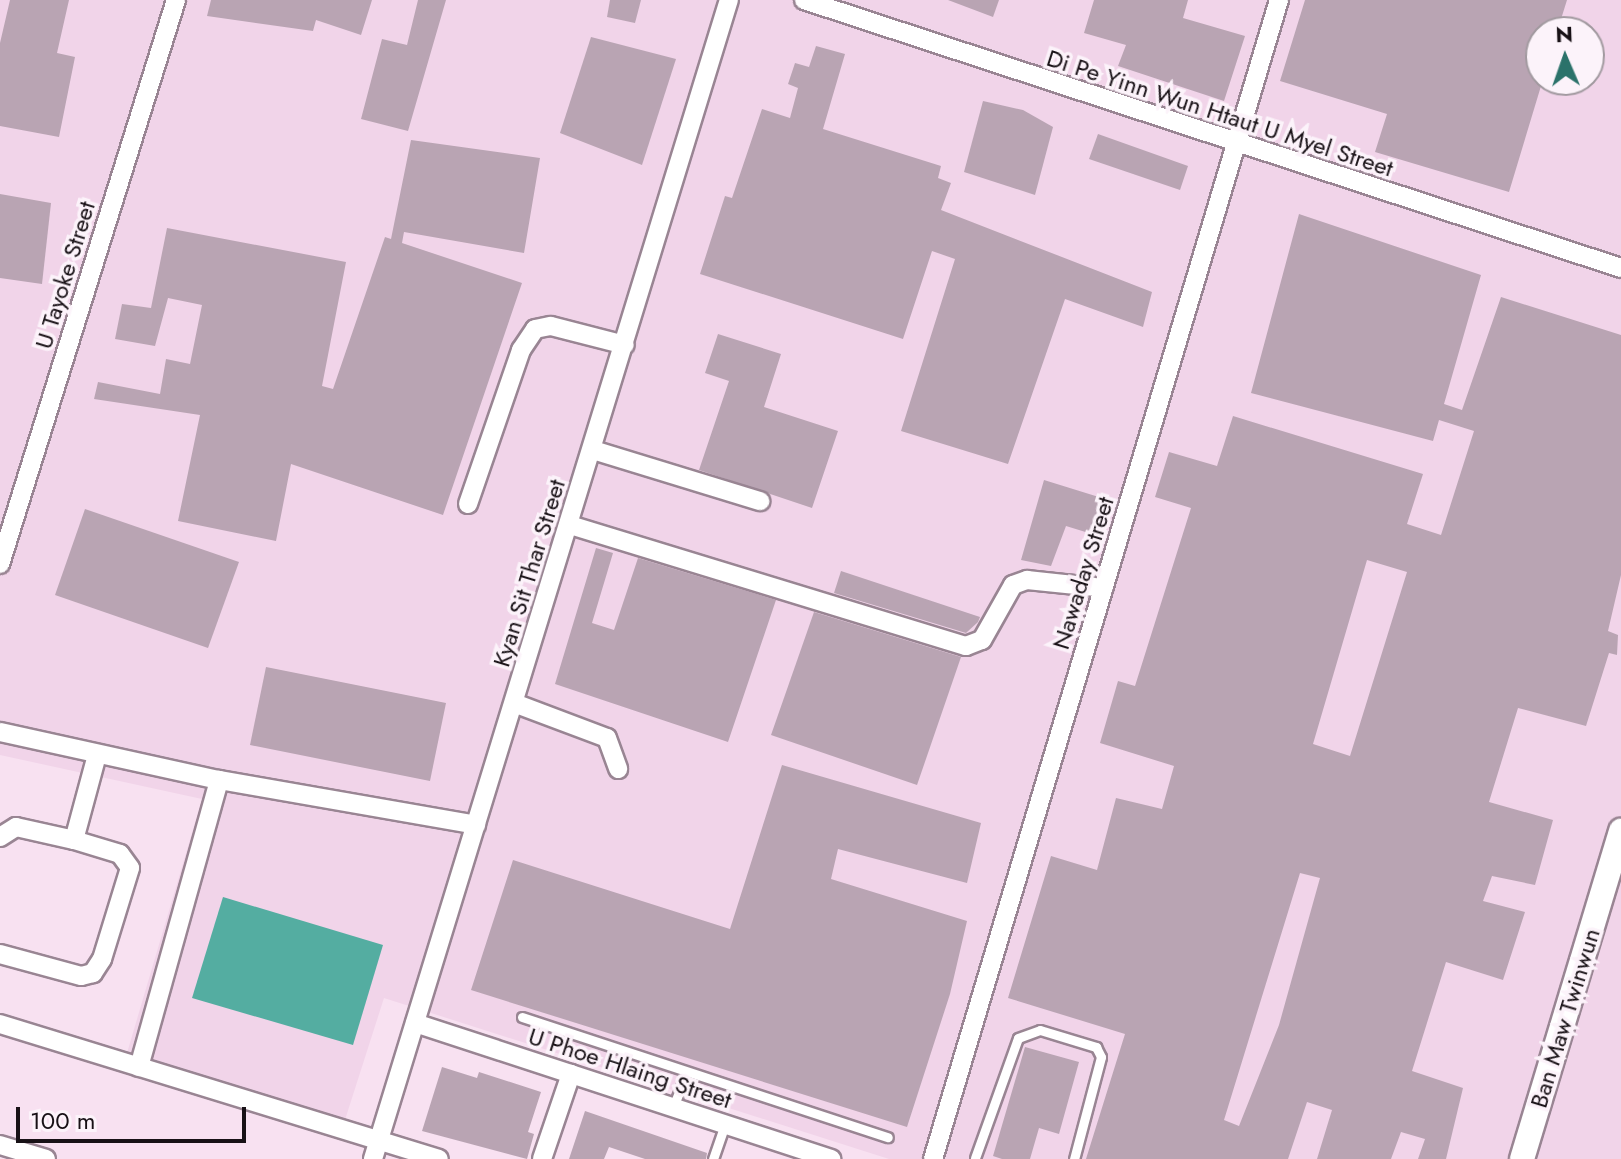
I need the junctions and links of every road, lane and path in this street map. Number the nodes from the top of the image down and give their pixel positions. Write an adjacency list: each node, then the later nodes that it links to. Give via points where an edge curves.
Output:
1 (176, 0): 12 (street, U Tayoke Street)
2 (729, 0): 7 (street, Kyan Sit Thar Street)
3 (804, 0): 5 (street, Di Pe Yinn Wun Htaut U Myel Street)
4 (1279, 0): 5 (street, Nawaday Street)
5 (1235, 144): 6 (street, Di Pe Yinn Wun Htaut U Myel Street); 13 (street, Nawaday Street)
6 (1621, 268)
7 (625, 345): 8 (street, Kyan Sit Thar Street); 10 (street, via 551,326 535,329 521,350)
8 (593, 450): 9 (street); 11 (street, Kyan Sit Thar Street)
9 (760, 501)
10 (468, 504)
11 (570, 525): 13 (street, via 966,646 982,640 1013,585 1027,580); 14 (street, Kyan Sit Thar Street)
12 (0, 564)
13 (1104, 588): 42 (street, Nawaday Street)
14 (514, 703): 17 (street, via 607,738); 19 (street, Kyan Sit Thar Street)
15 (0, 732): 16 (street)
16 (97, 755): 18 (street); 22 (street)
17 (618, 769)
18 (219, 780): 19 (street); 27 (street)
19 (476, 825): 25 (street, Kyan Sit Thar Street)
20 (1621, 831): 44 (street, Ban Maw Twinwun)
21 (0, 837): 22 (street, via 16,827)
22 (74, 840): 23 (street, via 120,854 130,868 99,967 81,976)
23 (0, 954)
24 (522, 1017): 28 (lane)
25 (415, 1023): 29 (street, U Phoe Hlaing Street); 33 (street, Kyan Sit Thar Street)
26 (1, 1026): 27 (street)
27 (139, 1067): 33 (street)
28 (687, 1073): 30 (lane); 32 (lane)
29 (571, 1074): 30 (street, U Phoe Hlaing Street); 39 (street)
30 (673, 1107): 31 (street, U Phoe Hlaing Street)
31 (725, 1124): 40 (lane); 41 (street, U Phoe Hlaing Street)
32 (888, 1137)
33 (378, 1140): 37 (street, Kyan Sit Thar Street); 38 (street)
34 (0, 1145): 36 (street)
35 (975, 1158): 43 (lane, via 1018,1038 1040,1030 1096,1047 1101,1057)
36 (46, 1159)
37 (373, 1159)
38 (439, 1159)
39 (542, 1159)
40 (713, 1159)
41 (831, 1159)
42 (933, 1159)
43 (1074, 1159)
44 (1522, 1159)

